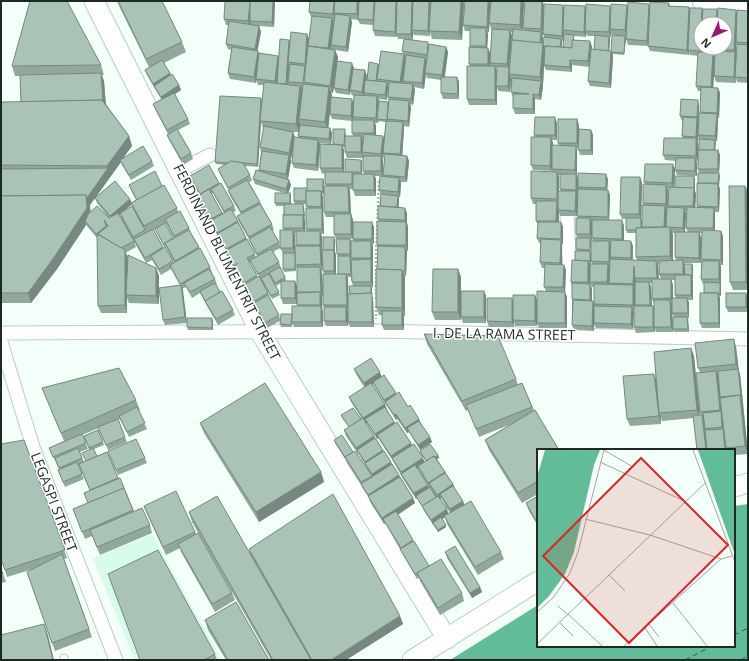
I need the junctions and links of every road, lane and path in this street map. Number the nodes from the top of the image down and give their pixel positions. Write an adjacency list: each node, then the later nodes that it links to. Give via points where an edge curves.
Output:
1 (94, 1): 5 (street, FERDINAND BLUMENTRIT STREET)
2 (702, 1): 3 (street)
3 (748, 4)
4 (210, 155): 5 (street)
5 (180, 170): 8 (street, FERDINAND BLUMENTRIT STREET)
6 (379, 179): 9 (path)
7 (567, 216): 11 (street, via 572,312)
8 (260, 332): 9 (street, I. DE LA RAMA STREET); 10 (street); 17 (street, FERDINAND BLUMENTRIT STREET)
9 (376, 332): 11 (street, I. DE LA RAMA STREET)
10 (1, 333)
11 (570, 335): 12 (street, I. DE LA RAMA STREET)
12 (748, 339)
13 (1, 342): 18 (street, LEGASPI STREET, via 33,447)
14 (748, 483): 15 (street)
15 (735, 487)
16 (537, 582): 17 (street)
17 (447, 639): 19 (street)
18 (116, 660)
19 (412, 660)

